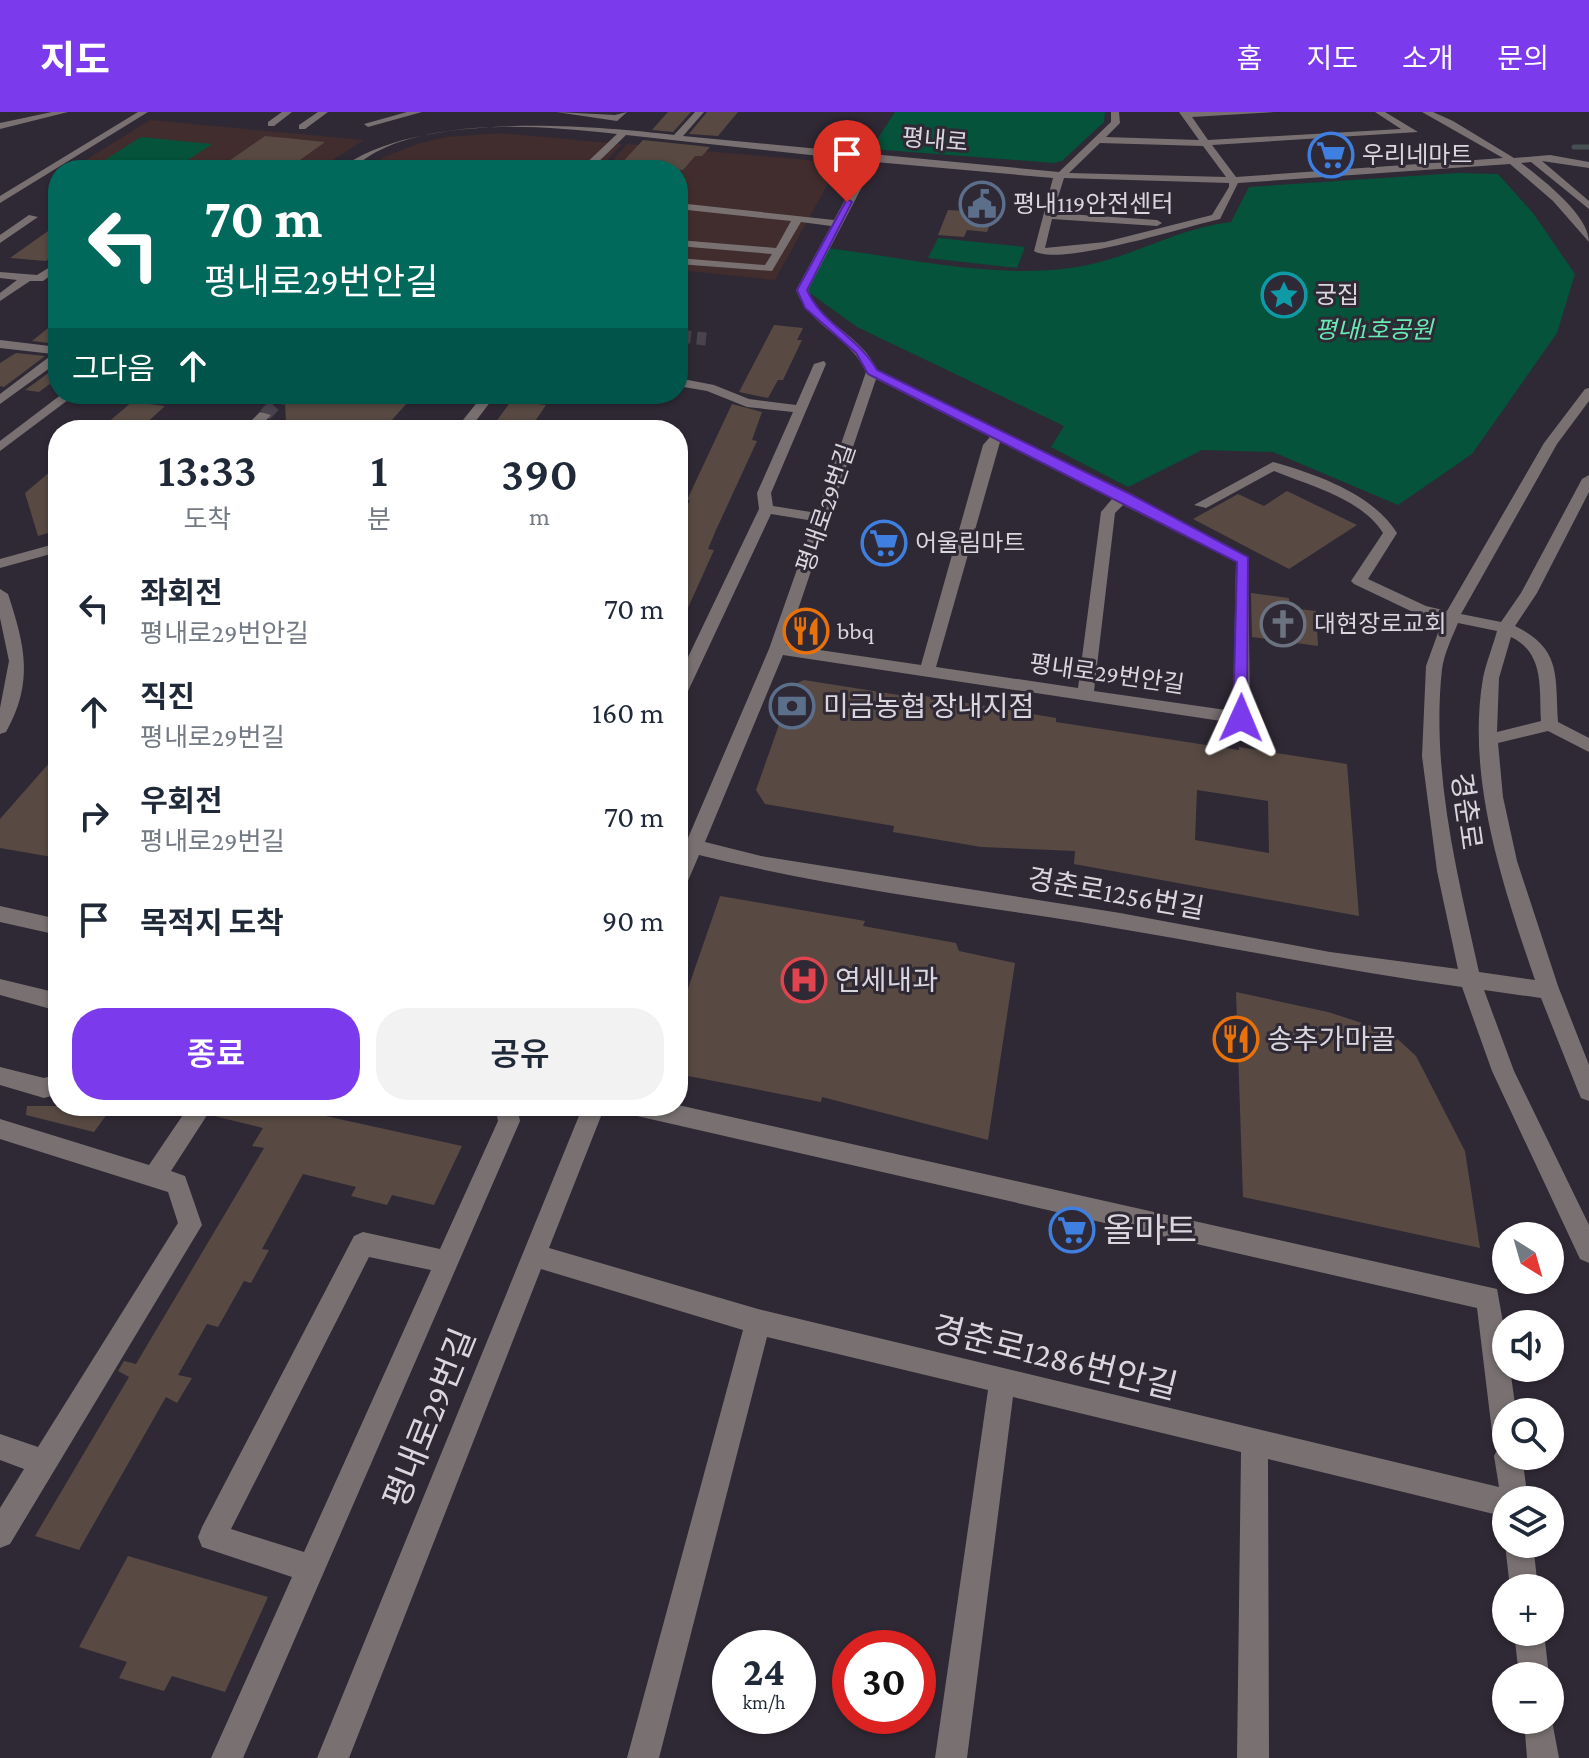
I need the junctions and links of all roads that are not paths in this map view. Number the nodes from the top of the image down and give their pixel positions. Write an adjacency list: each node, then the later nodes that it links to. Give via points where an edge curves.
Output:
1 (64, 112): 18 (street)
2 (144, 112): 27 (street)
3 (288, 112): 16 (street)
4 (324, 112): 19 (street)
5 (418, 112): 17 (street)
6 (554, 112): 20 (street)
7 (560, 112): 8 (street, via 617,118)
8 (623, 112)
9 (700, 112): 22 (street)
10 (1115, 112): 23 (street, via 1116,123)
11 (1271, 112): 15 (street)
12 (1379, 112): 24 (street, via 1417,134)
13 (1426, 112): 30 (street)
14 (1450, 112): 26 (street)
15 (1185, 114): 24 (street)
16 (271, 124)
17 (368, 124)
18 (0, 126)
19 (302, 127)
20 (538, 127): 21 (street, 평내로); 28 (street, 평내로, via 488,125 427,132 375,148)
21 (622, 134): 22 (street, 평내로); 29 (street)
22 (676, 139): 25 (street, 평내로)
23 (1099, 140): 24 (street); 33 (street)
24 (1206, 143): 34 (street)
25 (872, 159): 33 (street, 평내로); 41 (street)
26 (1534, 159): 30 (street, 평내로); 31 (street, 평내로); 36 (street)
27 (65, 160)
28 (358, 160)
29 (595, 160)
30 (1512, 161): 34 (street, 평내로); 43 (street, via 1556,199)
31 (1589, 165)
32 (48, 171): 35 (street)
33 (1062, 175): 34 (street, 평내로); 38 (street)
34 (1233, 180): 42 (street, via 1216,217)
35 (0, 200)
36 (1589, 206)
37 (688, 207): 40 (street)
38 (1047, 216): 42 (street); 42 (street, via 1039,251 1069,253)
39 (33, 217): 44 (street)
40 (798, 219): 41 (street); 46 (street)
41 (835, 223): 56 (street, via 802,290 803,298 861,352)
42 (1173, 224)
43 (1589, 239)
44 (0, 240)
45 (688, 244): 46 (street)
46 (778, 251): 47 (street, via 768,269)
47 (688, 262)
48 (48, 272): 50 (street, via 39,279)
49 (0, 275): 50 (street)
50 (27, 278): 51 (street)
51 (0, 298)
52 (0, 344): 53 (street)
53 (48, 351)
54 (48, 361): 59 (street)
55 (820, 364): 62 (street)
56 (872, 372): 66 (street, 평내로29번안길); 72 (street, 평내로29번길)
57 (688, 384): 62 (street, via 747,403)
58 (1589, 392): 76 (street, 경춘로, via 1551,443)
59 (0, 400)
60 (57, 404): 67 (street)
61 (482, 404): 65 (street)
62 (797, 409): 71 (street, via 764,493)
63 (265, 415): 64 (street)
64 (260, 420)
65 (470, 420)
66 (999, 435): 69 (street, 평내로29번안길); 80 (street, via 990,445)
67 (0, 447)
68 (1589, 479): 77 (street, 경춘로)
69 (1123, 496): 82 (street, via 1108,512); 82 (street, 평내로29번안길, via 1243,560 1241,718)
70 (1201, 505): 76 (street, via 1273,466 1368,508 1386,521 1390,533 1359,581 1421,610)
71 (766, 509): 72 (street); 81 (street)
72 (823, 518): 79 (street, 평내로29번길)
73 (48, 550): 74 (street)
74 (0, 564)
75 (0, 594): 78 (street)
76 (1452, 616): 77 (street); 91 (street, 경춘로, via 1434,666 1431,756)
77 (1506, 628): 83 (street, via 1529,639 1545,659); 85 (street, 경춘로, via 1489,700)
78 (9, 647): 84 (street, via 19,676)
79 (777, 649): 80 (street, 평내로29번안길); 87 (street, 평내로29번길)
80 (927, 672): 82 (street, 평내로29번안길)
81 (688, 674)
82 (1085, 695)
83 (1550, 725): 85 (street); 86 (street)
84 (0, 728)
85 (1487, 740): 93 (street, 경춘로, via 1494,808)
86 (1589, 746)
87 (688, 839)
88 (688, 846): 91 (street, 경춘로1256번길, via 761,863)
89 (0, 914): 90 (street)
90 (48, 925)
91 (1470, 980): 93 (street, 경춘로1256번길); 104 (street, 경춘로, via 1503,1071)
92 (0, 987): 94 (street)
93 (1546, 990): 97 (street, 경춘로)
94 (48, 999)
95 (0, 1076): 96 (street)
96 (48, 1087)
97 (1589, 1091)
98 (195, 1116): 103 (street)
99 (508, 1116): 106 (street)
100 (590, 1116): 105 (street, 평내로29번길)
101 (681, 1116): 109 (street, via 1488,1298)
102 (0, 1129): 103 (street)
103 (154, 1177): 112 (street, via 177,1184 190,1225)
104 (1589, 1251)
105 (533, 1255): 107 (street, 경춘로1286번안길); 118 (street, 평내로29번길)
106 (447, 1262): 115 (street); 115 (street, via 363,1244 212,1537)
107 (758, 1322): 108 (street, 경춘로1286번안길); 119 (street)
108 (1002, 1381): 110 (street, 경춘로1286번안길); 120 (street)
109 (1501, 1398)
110 (1255, 1442): 113 (street, 경춘로1286번안길); 121 (street)
111 (0, 1447): 112 (street)
112 (43, 1462): 114 (street)
113 (1492, 1500)
114 (0, 1534)
115 (311, 1569): 117 (street)
116 (1540, 1734): 122 (street)
117 (227, 1758)
118 (333, 1758)
119 (643, 1758)
120 (951, 1758)
121 (1253, 1758)
122 (1543, 1758)

